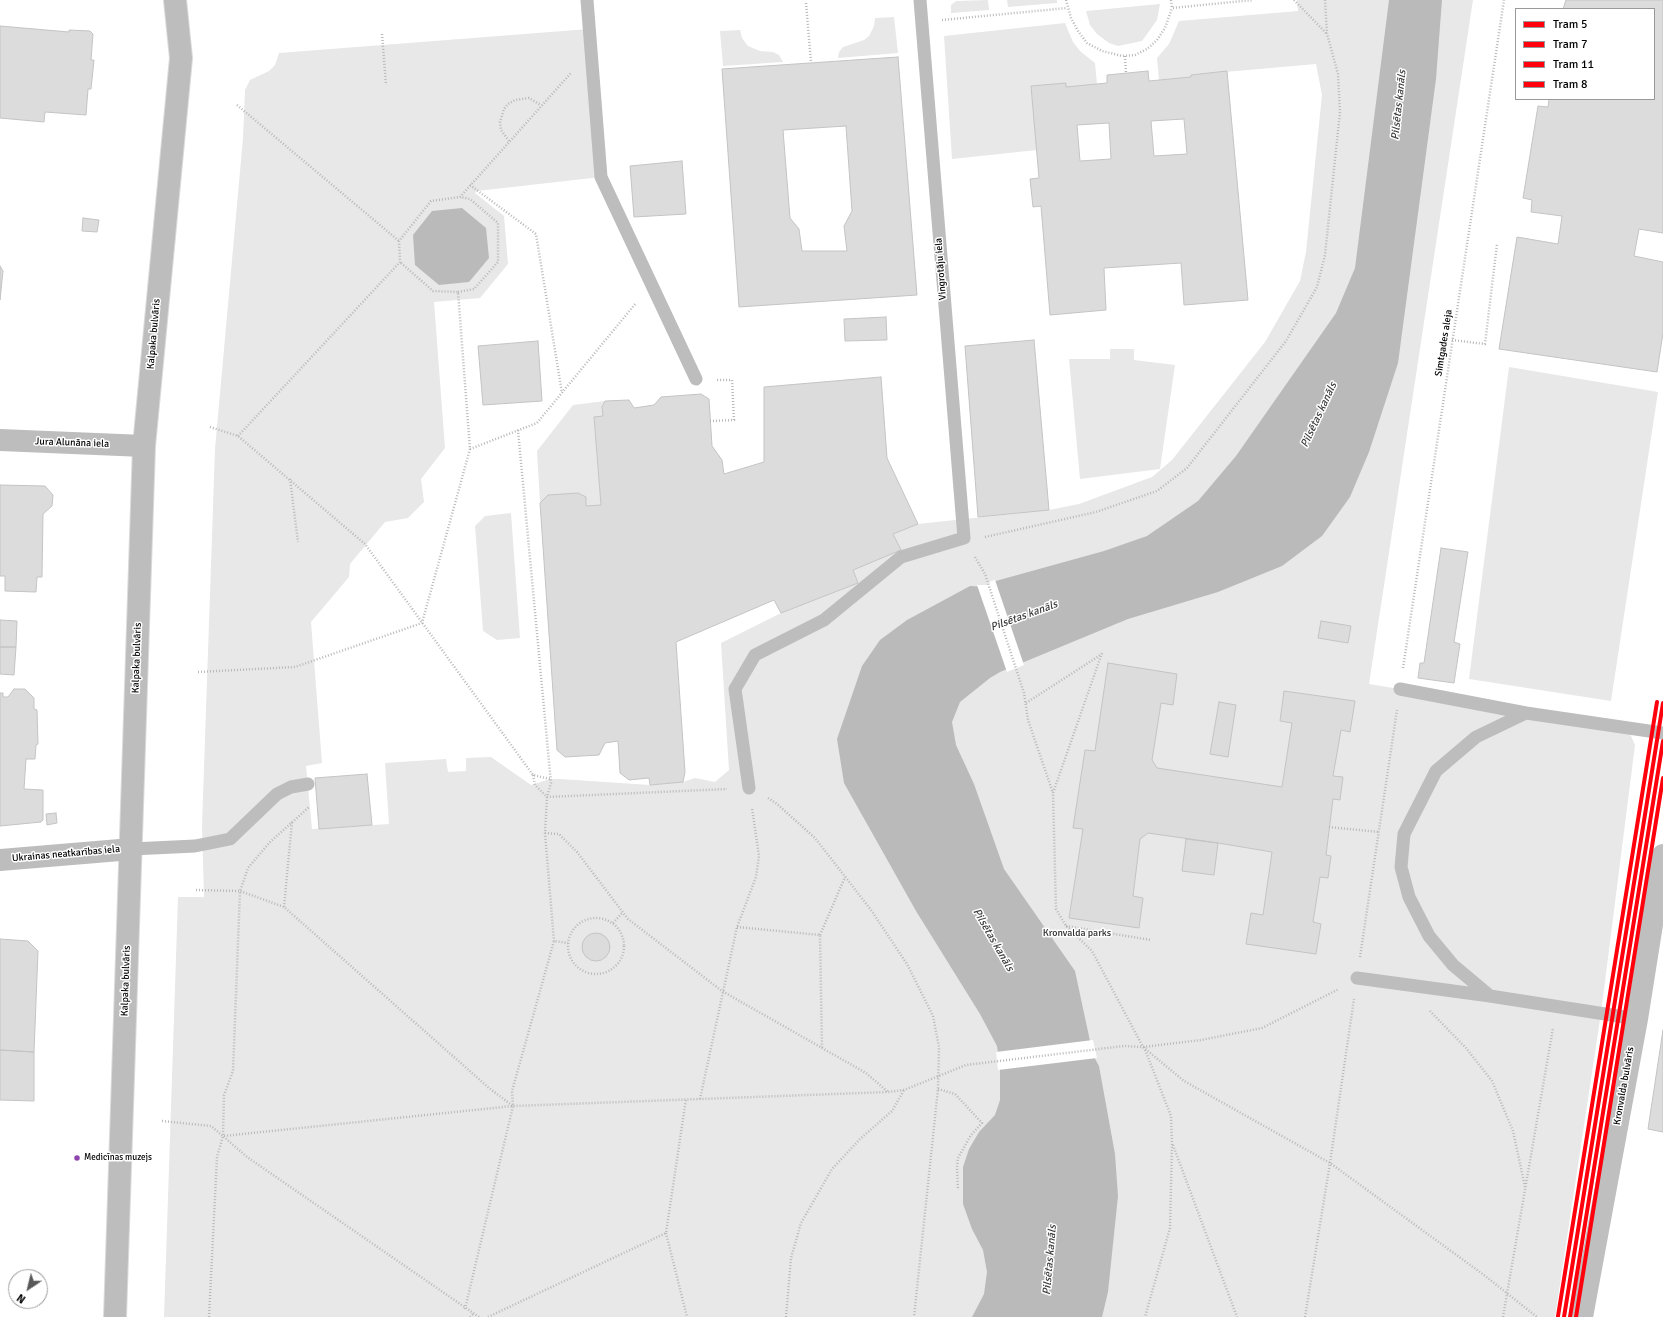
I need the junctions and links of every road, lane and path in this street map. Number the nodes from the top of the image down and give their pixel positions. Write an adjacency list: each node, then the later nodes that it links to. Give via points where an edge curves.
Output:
1 (175, 0): 39 (main road, Kalpaka bulvāris, via 181,58)
2 (586, 0): 16 (lane)
3 (920, 0): 13 (lane, Vingrotāju iela)
4 (1066, 0): 11 (path)
5 (1172, 0): 12 (path)
6 (1253, 0): 12 (path)
7 (1294, 0): 15 (path)
8 (1325, 0): 15 (path)
9 (1504, 0): 31 (path, Simtgades aleja)
10 (806, 3): 18 (path)
11 (1067, 8): 13 (path); 17 (path, via 1078,31 1087,42 1102,51)
12 (1172, 8): 17 (path, via 1166,28 1157,40 1147,49)
13 (922, 22): 42 (lane, Vingrotāju iela)
14 (382, 34): 20 (path)
15 (1328, 34): 42 (path, via 1338,74 1340,112 1325,255 1318,287 1286,341 1187,468 1157,491 1096,512 988,536)
16 (590, 52): 22 (path); 29 (lane, via 601,178)
17 (1125, 56): 19 (path)
18 (811, 62)
19 (1126, 73)
20 (386, 85)
21 (237, 105): 26 (path)
22 (541, 105): 23 (path); 23 (path, via 529,98 508,104 500,122 501,130)
23 (509, 141): 24 (path)
24 (470, 185): 25 (path); 33 (path, via 536,234)
25 (460, 197): 26 (path, via 430,201); 30 (path, via 470,199 498,223 498,262 474,289)
26 (399, 241): 28 (path)
27 (1497, 244): 31 (path, via 1485,344)
28 (400, 262): 30 (path, via 433,292); 37 (path)
29 (651, 285): 32 (lane); 33 (path)
30 (458, 292): 40 (path)
31 (1452, 340): 46 (path, Simtgades aleja)
32 (696, 379): 34 (path, via 732,380 734,420)
33 (562, 393): 36 (path, via 537,423)
34 (710, 421)
35 (210, 427): 37 (path)
36 (518, 430): 40 (path); 51 (path)
37 (238, 436): 41 (path)
38 (0, 440): 39 (main road, Jura Alunāna iela)
39 (144, 446): 61 (main road, Kalpaka bulvāris)
40 (470, 449): 44 (path)
41 (290, 479): 43 (path); 44 (path, via 365,544)
42 (964, 538): 47 (path, via 985,574); 53 (lane, via 901,558 824,620 755,655 735,690)
43 (298, 542)
44 (422, 623): 45 (path, via 295,667); 50 (path)
45 (198, 672)
46 (1400, 689): 48 (lane); 59 (path, Simtgades aleja)
47 (1026, 704): 54 (path, via 1028,720); 54 (path, via 1102,653)
48 (1526, 713): 49 (lane); 78 (lane, via 1476,737 1436,771 1404,834 1401,867 1409,897 1429,936 1453,965)
49 (1663, 733)
50 (533, 775): 51 (path); 55 (path, via 535,785)
51 (550, 780): 55 (path)
52 (308, 784): 61 (lane, via 291,787 277,794 230,839 195,846)
53 (749, 788): 55 (path); 64 (path, via 778,804 815,838); 71 (path, via 759,856 756,877)
54 (1053, 793): 70 (path, via 1056,909)
55 (547, 797): 60 (path)
56 (311, 805): 57 (path)
57 (292, 821): 66 (path, via 248,868); 67 (path)
58 (1330, 826): 59 (path)
59 (1379, 832): 76 (path, Simtgades aleja)
60 (545, 833): 68 (path, via 559,834 577,852); 74 (path)
61 (132, 849): 63 (main road, Ukrainas neatkarības iela); 101 (main road, Kalpaka bulvāris)
62 (1663, 855): 81 (street, Kronvalda bulvāris)
63 (0, 860)
64 (846, 877): 72 (path); 84 (path, via 907,964 933,1016 939,1047)
65 (196, 890): 66 (path)
66 (240, 891): 67 (path); 92 (path, via 233,1071 224,1095)
67 (284, 907): 90 (path, via 488,1088)
68 (623, 912): 69 (path); 77 (path, via 628,919)
69 (613, 923): 75 (path, via 599,918 585,920 573,929); 75 (path, via 623,938 624,947 618,964 608,972 594,974 578,968 572,960)
70 (1066, 926): 73 (path); 82 (path, via 1092,951)
71 (737, 927): 72 (path); 77 (path)
72 (820, 935): 83 (path)
73 (1151, 940)
74 (554, 941): 75 (path); 90 (path, via 512,1091)
75 (568, 943)
76 (1357, 978): 78 (lane); 82 (path, via 1262,1028 1202,1040); 94 (path, Simtgades aleja)
77 (722, 991): 83 (path); 88 (path)
78 (1490, 996): 79 (lane)
79 (1557, 1006): 81 (lane); 95 (path)
80 (1426, 1007): 95 (path, via 1466,1048 1492,1081 1513,1130)
81 (1637, 1019): 114 (street, Kronvalda bulvāris)
82 (1143, 1047): 84 (path, via 1124,1046 966,1065); 93 (path, via 1171,1116); 94 (path, via 1184,1081)
83 (822, 1048): 87 (path, via 866,1073)
84 (939, 1075): 85 (path); 86 (path)
85 (938, 1089): 96 (path, via 955,1094 982,1123 963,1147 958,1158); 108 (path)
86 (904, 1090): 87 (path); 107 (path, via 892,1111 860,1139 832,1169 801,1223 791,1258)
87 (888, 1092): 88 (path)
88 (700, 1099): 89 (path)
89 (686, 1100): 90 (path); 97 (path)
90 (513, 1106): 92 (path); 99 (path)
91 (162, 1121): 92 (path, via 211,1126)
92 (224, 1136): 99 (path, via 247,1157); 102 (path, via 217,1157)
93 (1172, 1143): 109 (path, via 1170,1228); 110 (path)
94 (1330, 1163): 98 (path); 111 (path, Simtgades aleja)
95 (1525, 1189): 98 (path)
96 (958, 1190)
97 (666, 1233): 105 (path); 106 (path)
98 (1507, 1293): 112 (path); 113 (path)
99 (465, 1309): 100 (path)
100 (473, 1314): 103 (path); 104 (path)
101 (115, 1317)
102 (209, 1317)
103 (470, 1317)
104 (479, 1317)
105 (488, 1317)
106 (687, 1317)
107 (786, 1317)
108 (914, 1317)
109 (1145, 1317)
110 (1237, 1317)
111 (1305, 1317)
112 (1503, 1317)
113 (1537, 1317)
114 (1582, 1317)

